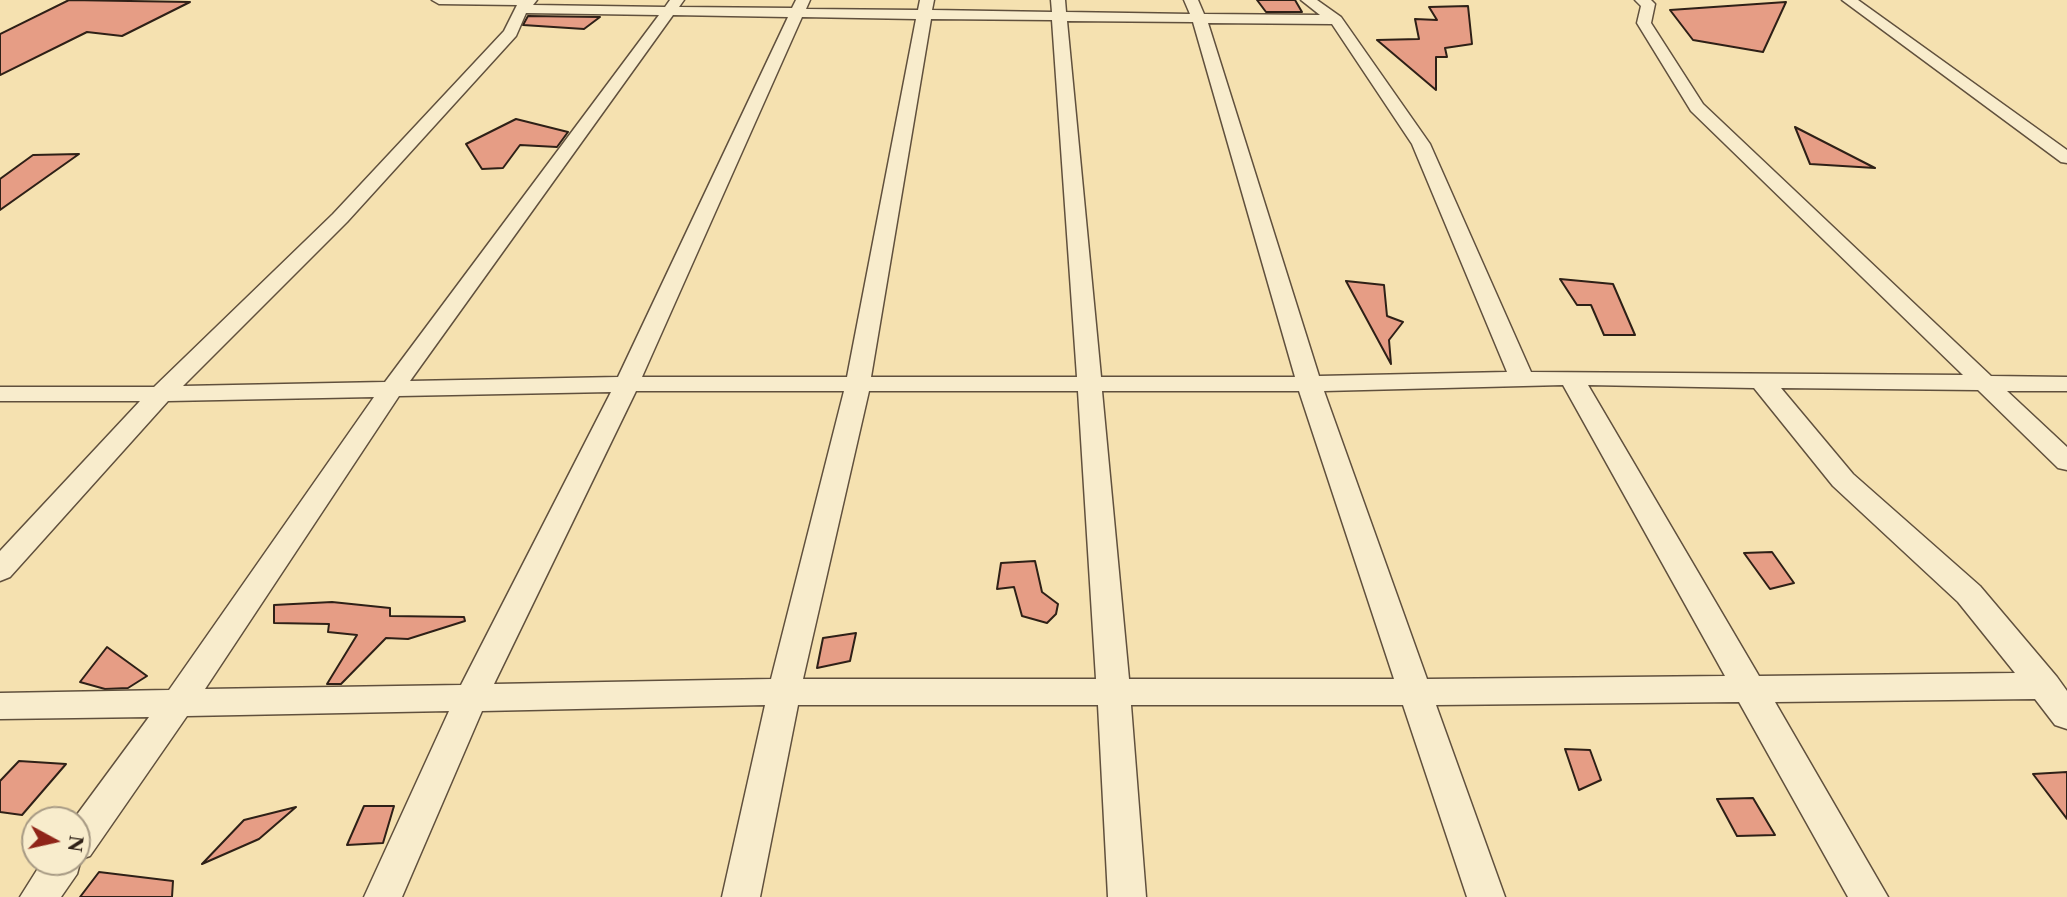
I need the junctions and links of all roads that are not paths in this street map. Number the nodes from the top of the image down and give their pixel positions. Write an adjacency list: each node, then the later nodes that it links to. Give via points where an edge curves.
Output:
1 (439, 0): 5 (street)
2 (1308, 0): 11 (street)
3 (1642, 0): 16 (street, via 1648,4 1644,23 1697,107)
4 (1849, 0): 12 (street)
5 (527, 3): 7 (street); 24 (street, via 511,33 340,218)
6 (800, 6): 7 (street); 8 (street); 17 (street)
7 (672, 7): 22 (street)
8 (926, 7): 9 (street); 18 (street)
9 (1059, 8): 10 (street); 19 (street)
10 (1195, 9): 11 (street); 20 (street)
11 (1336, 20): 14 (street, via 1421,144)
12 (2067, 158)
13 (1571, 378): 14 (street); 15 (street); 28 (street)
14 (1522, 379): 20 (street)
15 (1760, 380): 16 (street); 27 (street, via 1843,480 1969,594)
16 (1983, 381): 21 (street); 25 (street)
17 (627, 384): 18 (street); 22 (street); 32 (street)
18 (858, 384): 19 (street); 30 (street)
19 (1087, 384): 20 (street); 29 (street)
20 (1309, 384): 31 (street)
21 (2067, 384)
22 (392, 389): 24 (street); 33 (street)
23 (0, 394): 24 (street)
24 (162, 394): 26 (street)
25 (2067, 462)
26 (0, 570)
27 (2045, 686): 28 (street); 35 (street)
28 (1749, 689): 31 (street); 43 (street)
29 (1115, 691): 30 (street); 31 (street); 41 (street)
30 (784, 692): 32 (street); 40 (street)
31 (1415, 692): 42 (street)
32 (472, 696): 33 (street); 39 (street)
33 (177, 704): 34 (street); 36 (street)
34 (0, 706)
35 (2067, 715)
36 (91, 824)
37 (54, 876): 38 (street)
38 (39, 897)
39 (383, 897)
40 (741, 897)
41 (1127, 897)
42 (1486, 897)
43 (1869, 897)

